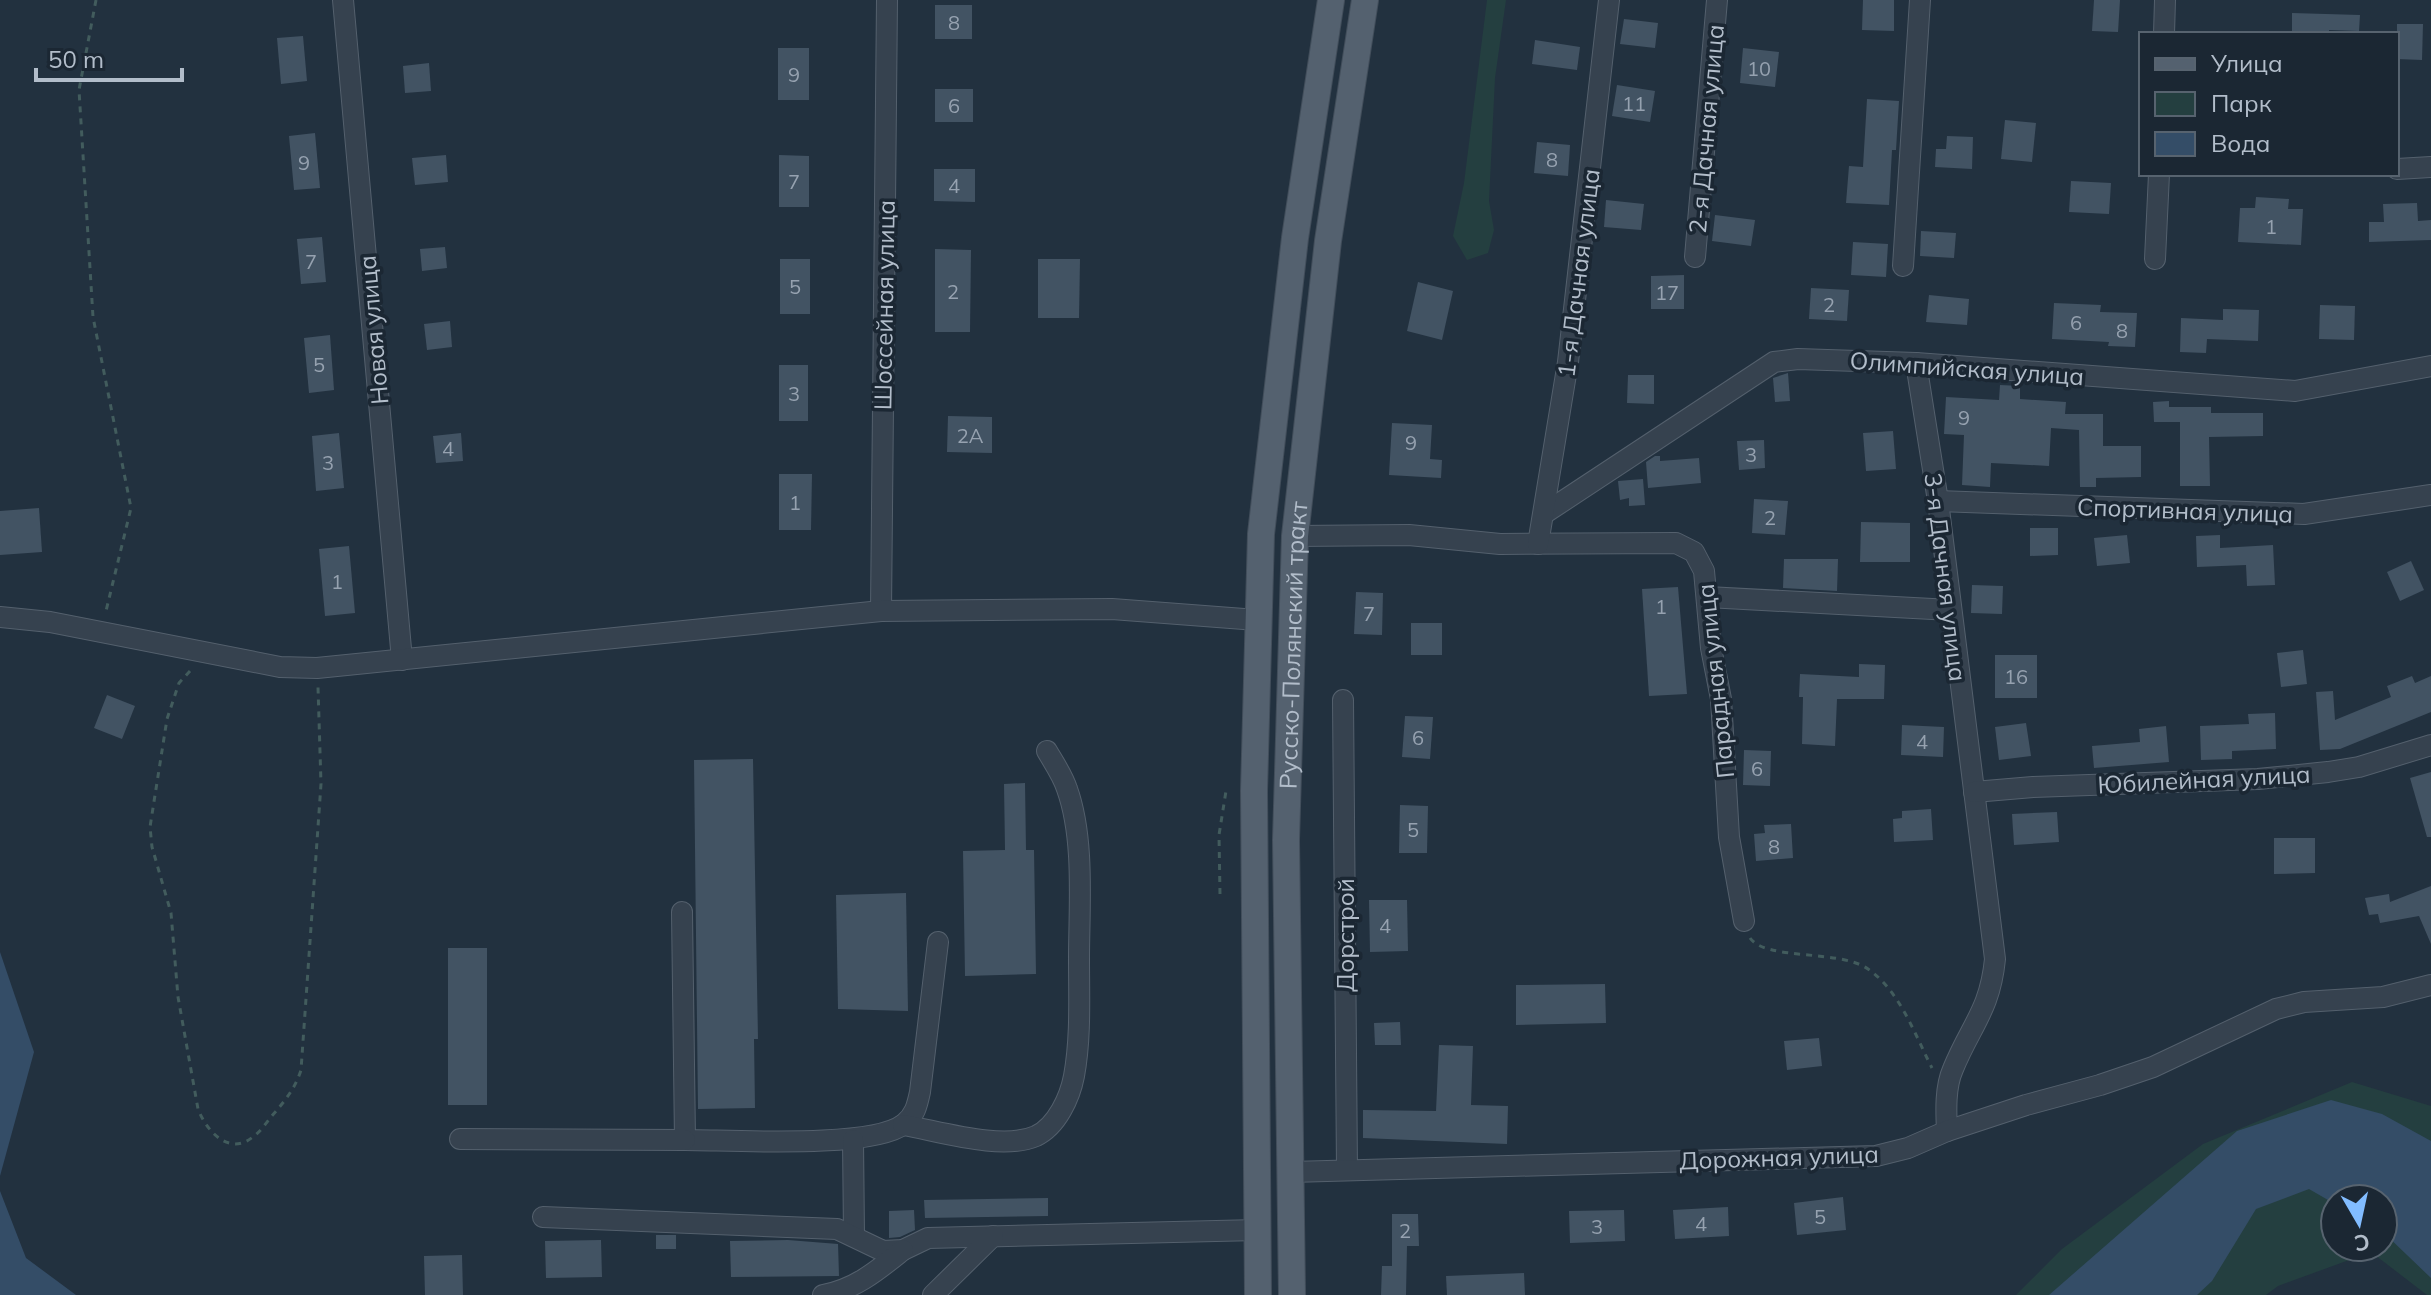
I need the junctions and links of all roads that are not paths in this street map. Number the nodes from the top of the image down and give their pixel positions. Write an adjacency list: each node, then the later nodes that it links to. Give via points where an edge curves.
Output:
1 (343, 0): 28 (street, Новая улица)
2 (887, 0): 25 (street, Шоссейная улица)
3 (1331, 0): 27 (main road, Русско-Полянский тракт, via 1295,238 1261,534)
4 (1365, 0): 21 (main road, Русско-Полянский тракт, via 1328,241)
5 (1609, 0): 20 (street, 1-я Дачная улица, via 1568,362)
6 (1717, 0): 13 (street, 2-я Дачная улица)
7 (1920, 0): 15 (street)
8 (2165, 0): 9 (street)
9 (2164, 32)
10 (2431, 167): 11 (street)
11 (2399, 169)
12 (2159, 176): 14 (street)
13 (1695, 257)
14 (2155, 259)
15 (1903, 266)
16 (1916, 363): 17 (street, Олимпийская улица, via 2295,391); 19 (street, 3-я Дачная улица); 20 (street, Олимпийская улица, via 1774,362)
17 (2431, 366)
18 (2431, 495): 19 (street, Спортивная улица, via 2304,514)
19 (1938, 501): 24 (street, 3-я Дачная улица)
20 (1545, 513): 22 (street, 1-я Дачная улица)
21 (1295, 536): 22 (street, Парадная улица, via 1409,535); 43 (main road, Русско-Полянский тракт, via 1286,840)
22 (1538, 544): 23 (street, Парадная улица, via 1676,543 1694,552 1704,571)
23 (1707, 597): 24 (street); 34 (street, Парадная улица, via 1721,699 1729,837)
24 (1951, 610): 32 (street, 3-я Дачная улица)
25 (881, 611): 27 (street, via 1112,609); 28 (street)
26 (0, 617): 28 (street, via 280,667)
27 (1257, 620): 45 (main road, Русско-Полянский тракт)
28 (402, 660)
29 (1343, 700): 42 (street, Дорстрой)
30 (2431, 745): 32 (street, Юбилейная улица, via 2328,772)
31 (1047, 751): 37 (street, via 1067,788 1079,883 1079,1018 1068,1097 1052,1125 1036,1136 1012,1141)
32 (1974, 792): 38 (street, 3-я Дачная улица, via 1995,959 1988,998 1952,1071)
33 (682, 912): 40 (street)
34 (1744, 921)
35 (938, 942): 37 (street, via 920,1092 915,1113)
36 (2431, 985): 38 (street, Дорожная улица, via 2383,997 2276,1009 2153,1067)
37 (903, 1125): 41 (street)
38 (1947, 1131): 42 (street, Дорожная улица, via 1876,1156)
39 (460, 1139): 40 (street)
40 (685, 1140): 41 (street)
41 (853, 1140): 46 (street)
42 (1347, 1170): 43 (street, Дорожная улица)
43 (1291, 1172): 52 (main road, Русско-Полянский тракт)
44 (543, 1217): 46 (street, via 837,1229)
45 (1258, 1230): 47 (street); 51 (main road, Русско-Полянский тракт)
46 (854, 1236): 48 (street, via 883,1251)
47 (993, 1236): 48 (street, via 928,1238); 50 (street)
48 (903, 1250): 49 (street, via 867,1279)
49 (823, 1295)
50 (933, 1295)
51 (1258, 1295)
52 (1292, 1295)

